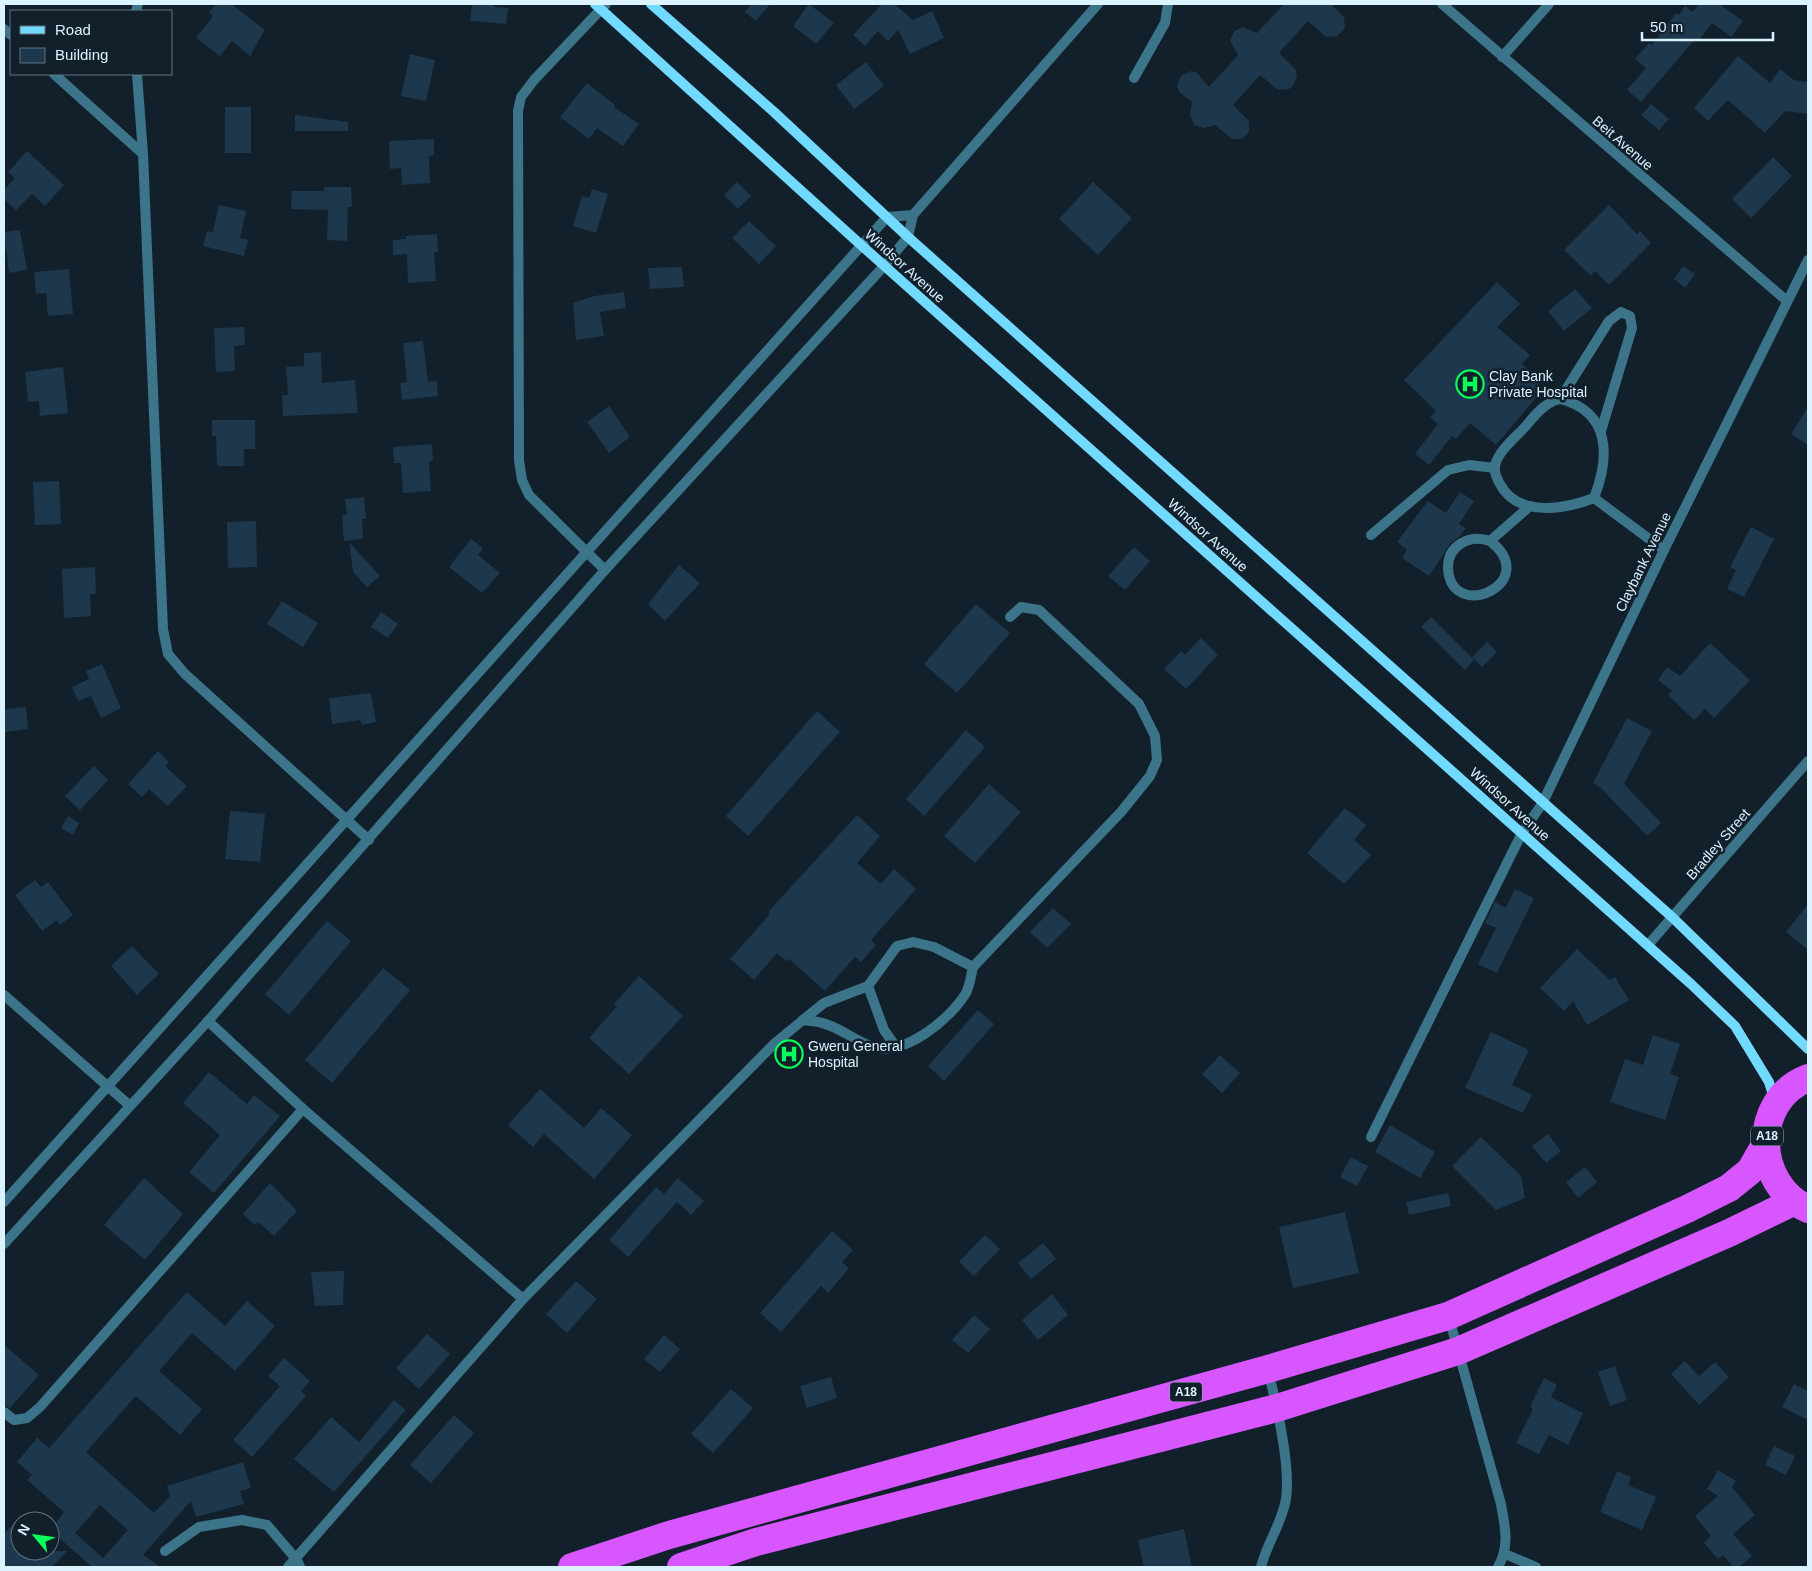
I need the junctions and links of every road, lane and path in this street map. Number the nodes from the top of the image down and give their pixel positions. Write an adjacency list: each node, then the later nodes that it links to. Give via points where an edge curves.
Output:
1 (652, 4): 13 (main road, Windsor Avenue)
2 (1098, 4): 12 (street)
3 (1168, 4): 10 (street, via 1165,23)
4 (1442, 4): 7 (street, Beit Avenue)
5 (1548, 4): 7 (street)
6 (600, 6): 15 (main road, Windsor Avenue); 27 (street, via 534,80 521,97 518,111 519,440 522,480 529,495)
7 (1502, 57): 18 (street, Beit Avenue)
8 (55, 75): 11 (street)
9 (137, 75): 11 (street)
10 (1134, 78)
11 (143, 154): 32 (street, via 162,619 168,654 185,674)
12 (914, 215): 13 (street); 14 (street)
13 (887, 217): 14 (main road, Windsor Avenue); 15 (street)
14 (908, 237): 17 (street); 31 (main road, Windsor Avenue)
15 (861, 245): 17 (main road, Windsor Avenue); 27 (street)
16 (1808, 260): 18 (street, Claybank Avenue)
17 (884, 266): 28 (street); 33 (main road, Windsor Avenue)
18 (1787, 301): 26 (street, Claybank Avenue)
19 (1560, 399): 20 (street, via 1586,412); 20 (street, via 1609,321 1620,312 1626,312 1632,328); 21 (street, via 1549,402 1540,410 1499,456)
20 (1601, 430): 22 (street, via 1606,452)
21 (1494, 468): 23 (street, via 1502,489 1517,502); 24 (street, via 1469,464 1448,470)
22 (1594, 498): 23 (street, via 1573,506); 26 (street)
23 (1530, 506): 25 (street)
24 (1371, 535)
25 (1490, 541): 25 (street, via 1503,554 1506,563 1503,580 1490,593 1472,596 1463,593 1451,580 1448,571 1451,554 1464,541 1473,538)
26 (1664, 550): 31 (street, Claybank Avenue)
27 (585, 552): 28 (street); 32 (street)
28 (605, 570): 34 (street)
29 (1010, 617): 37 (street, via 1021,607 1039,610 1139,704 1155,736 1157,760 1150,776 1121,812)
30 (1808, 762): 35 (street, Bradley Street)
31 (1542, 804): 33 (street, Claybank Avenue); 35 (main road, Windsor Avenue)
32 (346, 820): 34 (street); 45 (street)
33 (1522, 834): 36 (main road, Windsor Avenue); 49 (street, Claybank Avenue)
34 (369, 840): 41 (street)
35 (1672, 917): 36 (street, Bradley Street); 43 (main road, Windsor Avenue)
36 (1648, 945): 47 (main road, Windsor Avenue, via 1735,1026 1769,1082)
37 (973, 967): 38 (street, via 934,947 912,942 897,946); 42 (street, via 967,990 956,1006 937,1025)
38 (868, 986): 40 (street, via 824,1003); 42 (street, via 884,1030)
39 (4, 995): 45 (street)
40 (803, 1020): 42 (street, via 823,1023 876,1048); 54 (street, via 775,1043)
41 (208, 1021): 46 (street); 48 (street)
42 (896, 1047)
43 (1808, 1049)
44 (1808, 1078): 47 (highway, A18, via 1784,1095)
45 (108, 1087): 46 (street); 51 (street)
46 (129, 1106): 53 (street)
47 (1777, 1106): 50 (highway, A18, via 1770,1118)
48 (303, 1109): 54 (street); 60 (street, via 40,1408 27,1418 14,1420)
49 (1371, 1137)
50 (1765, 1145): 52 (highway, A18, via 1772,1177); 55 (highway, A18, via 1750,1171 1729,1188)
51 (4, 1202)
52 (1801, 1206): 56 (highway, A18, via 1729,1233)
53 (4, 1244)
54 (523, 1299): 68 (street)
55 (1448, 1316): 56 (street); 57 (highway, A18)
56 (1458, 1352): 59 (highway, A18); 67 (street, via 1501,1504)
57 (1268, 1369): 58 (highway, A18); 59 (street)
58 (1159, 1399): 61 (highway); 62 (highway, A18)
59 (1277, 1408): 61 (highway, A18); 72 (street, via 1286,1473 1286,1499)
60 (4, 1412)
61 (1171, 1435): 63 (highway, A18)
62 (985, 1447): 63 (highway); 64 (highway, A18)
63 (997, 1480): 65 (highway, A18)
64 (782, 1504): 65 (highway); 70 (highway, A18, via 669,1535)
65 (792, 1533): 71 (highway, A18)
66 (165, 1550): 68 (street, via 199,1527 242,1520 268,1525)
67 (1506, 1554): 73 (street); 74 (street)
68 (298, 1564): 69 (street)
69 (288, 1567)
70 (572, 1567)
71 (681, 1567)
72 (1261, 1567)
73 (1498, 1567)
74 (1536, 1567)

